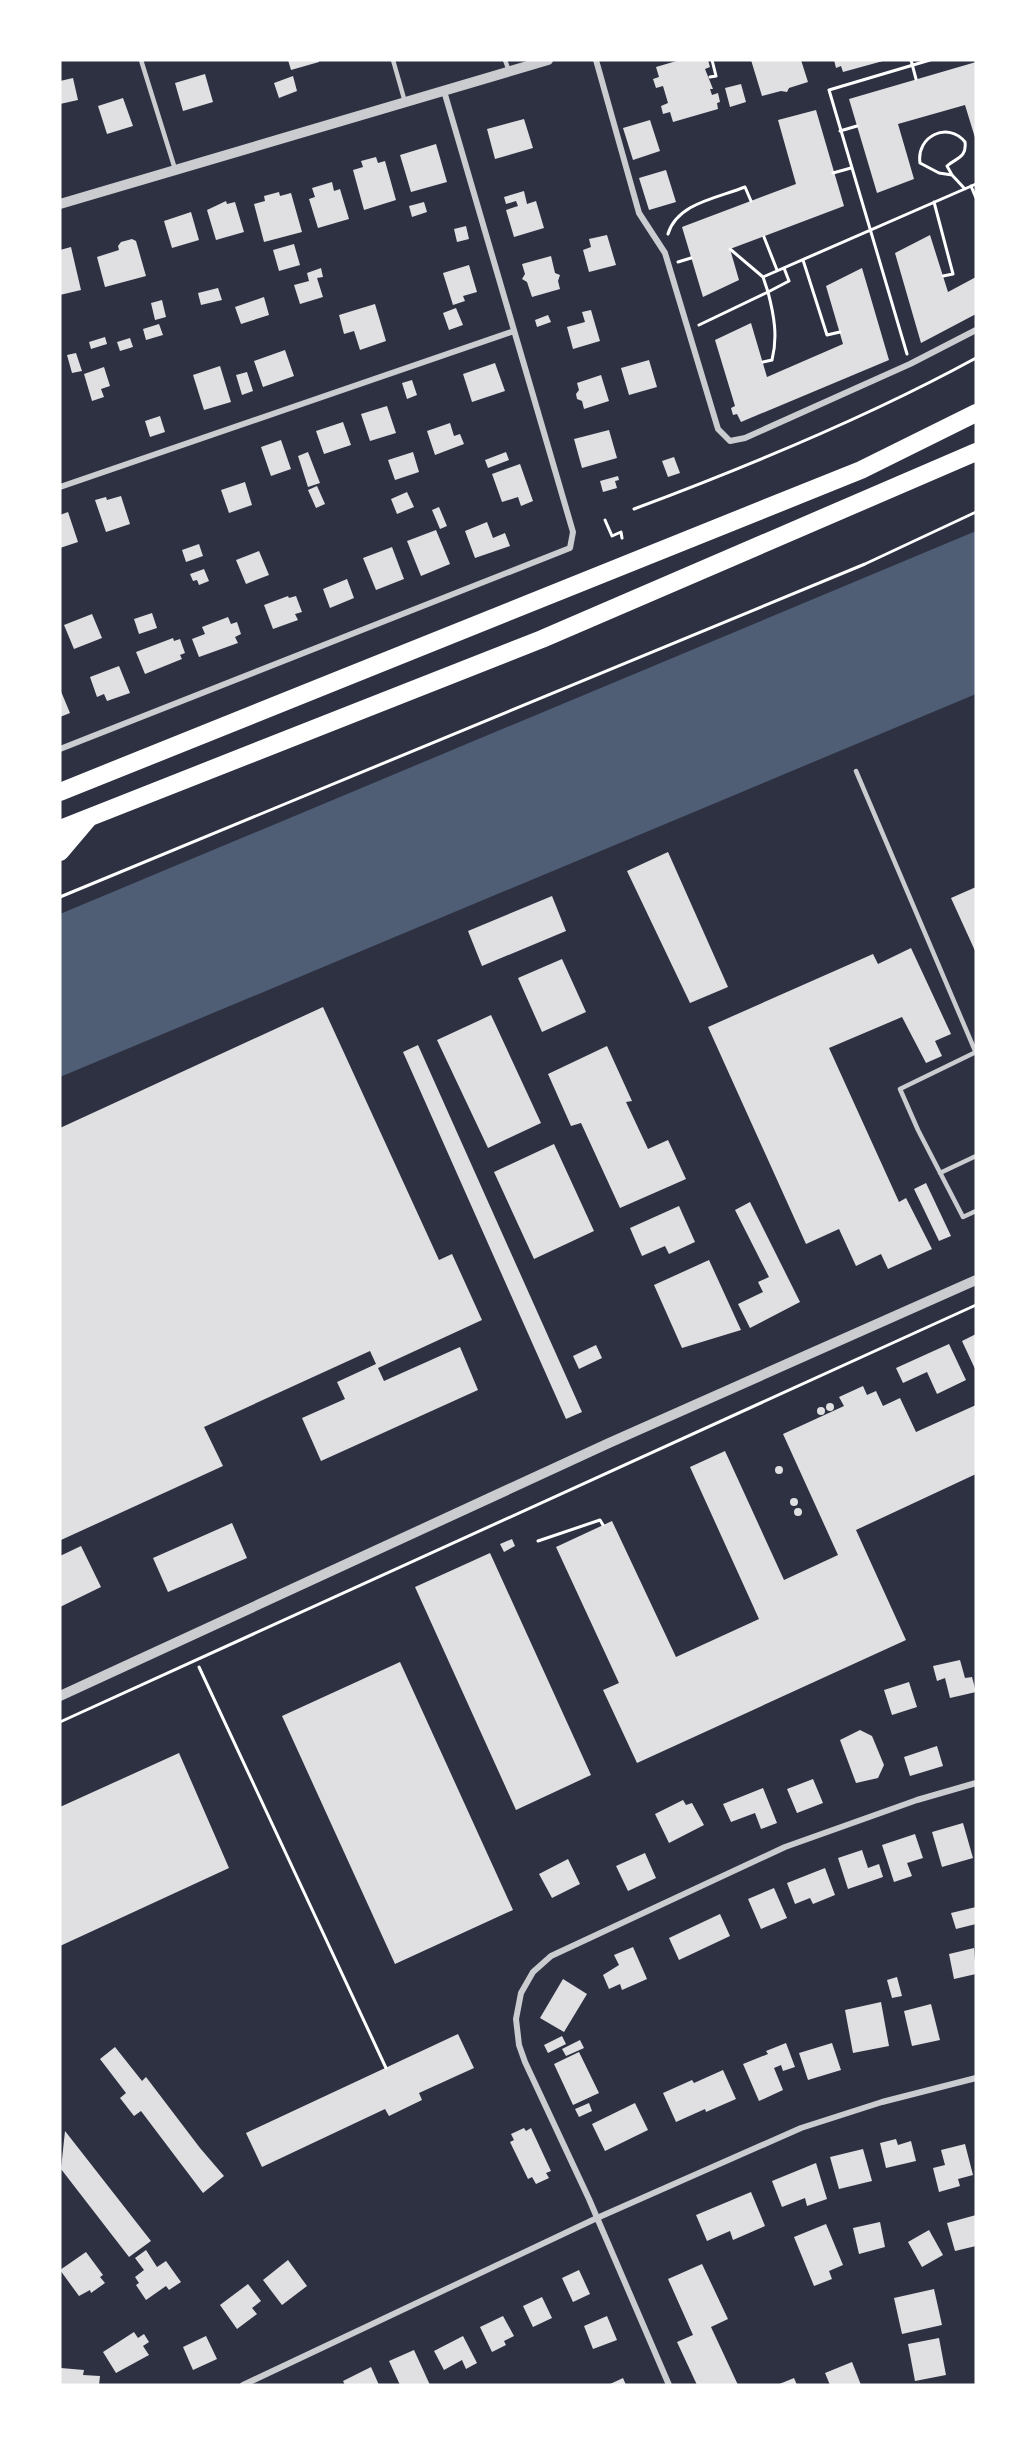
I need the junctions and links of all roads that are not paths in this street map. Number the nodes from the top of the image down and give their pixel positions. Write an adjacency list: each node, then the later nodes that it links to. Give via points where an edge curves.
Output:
1 (141, 60): 9 (lane)
2 (393, 60): 8 (lane)
3 (505, 60): 6 (lane)
4 (548, 60): 6 (street)
5 (596, 60): 11 (street, via 639,213 669,265 718,429 730,441 746,438)
6 (509, 71): 7 (street)
7 (444, 91): 8 (street); 12 (street)
8 (405, 102): 9 (street)
9 (175, 170): 10 (street)
10 (60, 204)
11 (976, 330)
12 (514, 331): 15 (street); 16 (street, via 573,532 570,548)
13 (976, 413): 18 (highway, via 861,470)
14 (976, 452): 19 (highway, via 542,639)
15 (60, 487)
16 (60, 748)
17 (856, 771): 22 (lane)
18 (60, 792)
19 (89, 818): 20 (highway); 21 (highway)
20 (60, 830)
21 (60, 852)
22 (976, 1053): 24 (lane, via 900,1089)
23 (976, 1156): 24 (lane)
24 (940, 1173): 25 (lane, via 963,1216)
25 (976, 1211)
26 (976, 1280): 27 (street, via 609,1443)
27 (60, 1696)
28 (976, 1783): 30 (street, via 785,1847 551,1956 533,1972 518,2005 519,2045)
29 (976, 2078): 30 (street, via 801,2128)
30 (597, 2218): 31 (street); 32 (street)
31 (243, 2385)
32 (669, 2385)

